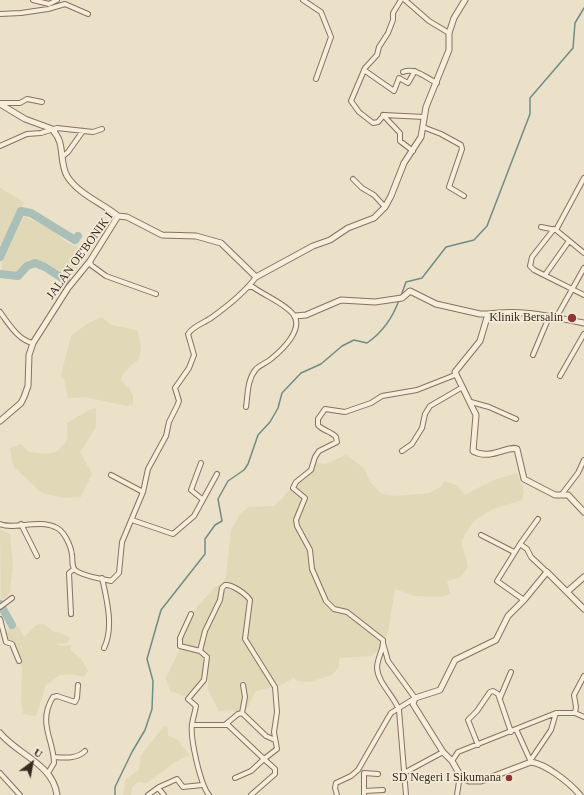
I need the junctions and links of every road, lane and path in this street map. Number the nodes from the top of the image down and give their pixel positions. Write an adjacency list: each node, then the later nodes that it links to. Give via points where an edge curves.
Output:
1 (33, 0): 2 (street, via 49,4)
2 (57, 0)
3 (303, 0): 13 (street, via 321,12 331,37)
4 (401, 0): 10 (street, via 393,13 391,25 378,53)
5 (405, 0): 9 (street, via 429,21)
6 (465, 0): 9 (street, via 456,12)
7 (0, 14): 8 (street, via 48,9 65,4)
8 (88, 14)
9 (449, 33): 14 (street, via 449,50)
10 (364, 70): 11 (street, via 394,91 399,78 408,82); 17 (street, via 351,101 359,112 373,123 378,122)
11 (415, 71): 12 (street); 14 (street)
12 (403, 72)
13 (316, 79)
14 (436, 83): 18 (street, via 426,105)
15 (42, 102): 16 (street, via 27,99 20,103)
16 (0, 103): 21 (street, via 25,119)
17 (383, 115): 18 (street); 24 (street, via 400,133 400,141)
18 (424, 117): 19 (street)
19 (423, 127): 24 (street); 28 (street, via 461,145 462,149 449,187)
20 (102, 129): 22 (street, via 96,132)
21 (55, 130): 22 (street, via 57,128); 23 (street, via 27,134); 25 (street, via 59,137)
22 (83, 131): 25 (street)
23 (0, 146)
24 (413, 151): 29 (street, via 404,163)
25 (62, 157): 30 (street, via 67,176 76,186)
26 (584, 178): 32 (street)
27 (354, 179): 29 (street, via 375,195)
28 (464, 196)
29 (385, 207): 38 (street, via 374,218 348,228)
30 (118, 216): 35 (street, JALAN OE'BONIK I); 38 (street, JALAN OE'BONIK I, via 127,217 162,234 190,236 221,243)
31 (541, 227): 32 (street)
32 (555, 229): 33 (street); 37 (street, via 536,250 529,263 531,268)
33 (569, 241): 34 (street); 37 (street)
34 (584, 253)
35 (90, 261): 41 (street, via 91,265 106,276); 50 (street, JALAN OE'BONIK I, via 68,288)
36 (584, 268): 40 (street)
37 (545, 276): 40 (street)
38 (256, 278): 39 (street)
39 (248, 287): 45 (street, via 278,302); 64 (street, via 213,317 188,334 194,355 189,368 174,388 179,401 164,440 148,469)
40 (573, 289): 42 (street); 47 (street)
41 (156, 294)
42 (584, 295)
43 (0, 312): 50 (street, via 25,341)
44 (488, 314): 45 (street, via 436,304 412,291 402,298 375,302 341,300 306,315); 46 (street, via 523,313); 52 (street, via 480,341 457,367)
45 (295, 316): 56 (street, via 295,328 288,343 256,370 249,380)
46 (549, 317): 47 (street); 51 (street)
47 (556, 318): 48 (street)
48 (584, 322)
49 (584, 334): 53 (street)
50 (33, 343): 58 (street, JALAN OE'BONIK I, via 28,386 24,397 16,408)
51 (533, 355)
52 (455, 375): 54 (street); 88 (street, via 417,390 382,396 371,403 345,412 325,408 318,419 318,425 333,433 337,442 319,451 313,467 293,488 305,498 296,520 297,526 310,550 312,569 326,601 334,609 347,612 382,639)
53 (560, 376)
54 (461, 388): 55 (street); 59 (street, via 430,406 422,428 412,444)
55 (471, 402): 57 (street); 65 (street, via 477,420 473,451 494,454 511,448 517,449 524,479 555,495)
56 (246, 407)
57 (516, 419)
58 (0, 421)
59 (402, 451)
60 (584, 460): 65 (street, via 578,473)
61 (201, 463): 66 (street, via 191,490)
62 (217, 474): 66 (street)
63 (111, 475): 64 (street)
64 (143, 492): 69 (street)
65 (562, 494): 67 (street, via 571,497)
66 (202, 500): 69 (street, via 189,521 173,534)
67 (584, 512)
68 (538, 519): 73 (street)
69 (132, 520): 79 (street, via 122,542 119,573 111,581)
70 (0, 524): 71 (street)
71 (21, 524): 75 (street); 76 (street, via 55,526 60,530 71,550)
72 (481, 534): 74 (street)
73 (520, 544): 74 (street); 77 (street, via 527,549 531,558)
74 (514, 552): 82 (street, via 497,581)
75 (37, 556)
76 (74, 568): 79 (street, via 88,576); 85 (street, via 69,573)
77 (548, 572): 80 (street); 82 (street)
78 (584, 577): 80 (street)
79 (102, 578): 89 (street, via 108,616 108,640)
80 (568, 591): 84 (street)
81 (12, 598): 83 (street)
82 (524, 600): 96 (street, via 508,616 500,635 490,644 455,660 438,692)
83 (1, 605)
84 (584, 609)
85 (71, 614)
86 (191, 614): 90 (street, via 180,638 180,646)
87 (0, 619): 91 (street, via 6,642 12,644)
88 (383, 643): 96 (street, via 388,661); 98 (street, via 378,658 378,672)
89 (104, 648)
90 (200, 651): 104 (street, via 207,657 202,683 188,697 196,707); 108 (street, via 223,586 228,585 248,596 250,602 246,639 271,679 276,693)
91 (19, 661)
92 (511, 672): 97 (street)
93 (584, 676): 101 (street, via 574,695)
94 (78, 685): 112 (street, via 75,702 57,696 50,702 46,733)
95 (243, 685): 99 (street, via 245,697)
96 (415, 698): 98 (street); 111 (street, via 414,707)
97 (500, 698): 106 (street); 109 (street, via 496,692 490,692 468,719)
98 (399, 710): 118 (street); 133 (street, via 391,713 358,770 336,782 334,788)
99 (242, 713): 103 (street); 108 (street, via 266,736)
100 (556, 713): 101 (street); 105 (street); 115 (street, via 550,730)
101 (575, 713): 102 (street)
102 (584, 717)
103 (226, 724): 104 (street); 113 (street)
104 (192, 725): 122 (street)
105 (516, 729): 106 (street); 115 (street)
106 (511, 732): 109 (street)
107 (0, 733): 117 (street, via 13,747)
108 (275, 740): 113 (street, via 277,749)
109 (478, 745): 114 (street, via 458,752)
110 (85, 751): 112 (street, via 73,757)
111 (443, 752): 114 (street); 118 (street)
112 (54, 757): 117 (street, via 54,763)
113 (264, 759): 121 (street, via 251,771); 132 (street, via 275,769 275,774)
114 (452, 762): 120 (street)
115 (531, 762): 120 (street, via 481,781 469,781); 136 (street, via 570,784)
116 (0, 773): 127 (street)
117 (48, 773): 128 (street)
118 (404, 773): 134 (street)
119 (378, 774): 126 (street, via 364,773)
120 (460, 775): 135 (street)
121 (235, 778)
122 (202, 785): 123 (street, via 183,787 177,779); 131 (street)
123 (158, 788): 129 (street); 130 (street)
124 (383, 790): 126 (street)
125 (584, 791): 136 (street)
126 (364, 793)
127 (20, 795)
128 (57, 795)
129 (148, 795)
130 (164, 795)
131 (209, 795)
132 (251, 795)
133 (337, 795)
134 (406, 795)
135 (457, 795)
136 (580, 795)

